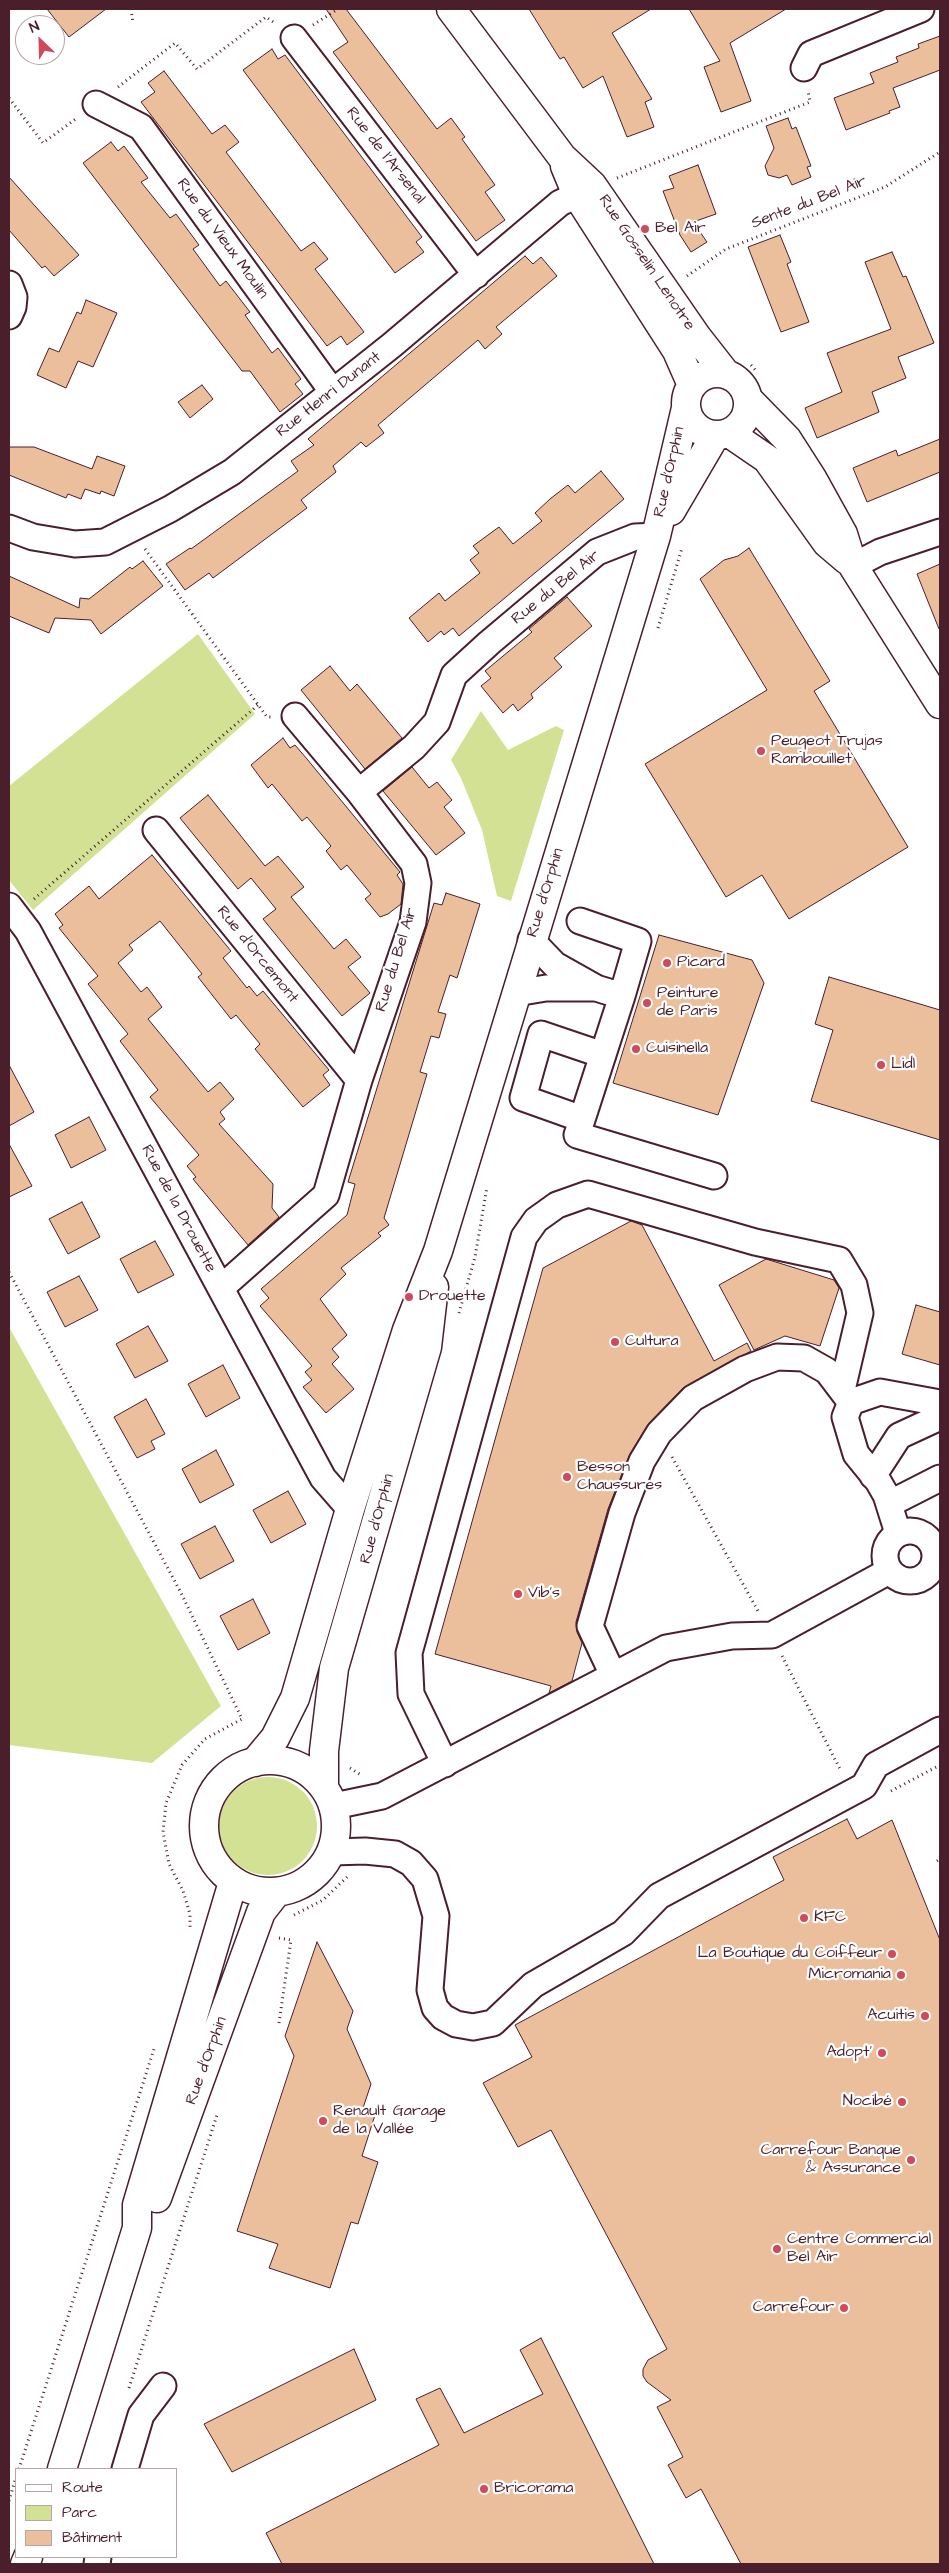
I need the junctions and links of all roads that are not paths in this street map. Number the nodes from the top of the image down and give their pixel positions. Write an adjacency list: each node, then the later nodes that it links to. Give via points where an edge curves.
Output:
1 (451, 9): 6 (main road, Rue Gosselin Lenotre)
2 (921, 9): 4 (street, via 811,54)
3 (294, 38): 9 (street, Rue de l'Arsenal)
4 (804, 68)
5 (96, 104): 13 (street, Rue du Vieux Moulin, via 141,127)
6 (562, 157): 7 (main road, Rue Gosselin Lenotre); 8 (main road, Rue Gosselin Lenotre, via 592,185)
7 (576, 195): 8 (street); 9 (street, Rue Henri Dunant, via 560,203); 14 (main road, Rue Gosselin Lenotre, via 678,351)
8 (619, 221): 12 (main road, Rue Gosselin Lenotre, via 697,337)
9 (476, 275): 13 (street, Rue Henri Dunant)
10 (9, 284): 11 (street, via 14,296)
11 (9, 316)
12 (726, 374): 14 (main road, via 707,374); 15 (main road, via 738,381)
13 (332, 391): 17 (street, Rue Henri Dunant, via 232,472 105,542 75,544 33,537)
14 (689, 397): 16 (main road, via 689,418 695,427); 19 (main road, Rue d'Orphin)
15 (748, 399): 16 (main road, via 744,420); 20 (main road, via 787,439 812,478 843,534)
16 (722, 435): 19 (main road, Rue d'Orphin); 20 (main road, via 767,459 827,543)
17 (9, 528)
18 (940, 532): 20 (street, via 880,552)
19 (656, 536): 23 (street, Rue du Bel Air, via 635,536 597,552 489,643 454,675 437,722 414,747); 27 (main road, Rue d'Orphin)
20 (853, 566): 21 (main road)
21 (940, 704)
22 (295, 716): 23 (street)
23 (359, 792): 32 (street, Rue du Bel Air, via 414,864 418,883 412,922)
24 (156, 830): 32 (street, Rue d'Orcemont)
25 (12, 910): 36 (street, Rue de la Drouette, via 28,931)
26 (580, 922): 30 (street, via 638,941)
27 (531, 940): 28 (street, via 555,965); 29 (main road, Rue d'Orphin)
28 (596, 988): 29 (street, via 546,988); 30 (street)
29 (516, 993): 35 (main road, Rue d'Orphin)
30 (622, 996): 31 (street)
31 (603, 1055): 33 (street); 33 (street, via 541,1034 523,1098)
32 (359, 1080): 36 (street, Rue du Bel Air, via 326,1195)
33 (582, 1119): 34 (street, via 577,1135)
34 (714, 1176)
35 (438, 1251): 43 (main road, Rue d'Orphin, via 407,1330); 44 (main road, Rue d'Orphin, via 427,1347)
36 (221, 1288): 43 (street, Rue de la Drouette, via 323,1478)
37 (846, 1396): 38 (street, via 880,1392); 40 (street, via 845,1417 856,1454); 49 (street, via 827,1372 804,1358 777,1357 744,1369 693,1398 659,1433 642,1461 622,1513 590,1626); 52 (street, via 860,1313 854,1286 839,1260 756,1242 588,1194 557,1205 536,1220 524,1237 409,1653 411,1694)
38 (940, 1403)
39 (940, 1417): 40 (street, via 898,1436)
40 (876, 1478): 42 (street)
41 (940, 1478): 42 (street)
42 (889, 1504): 45 (street)
43 (350, 1509): 44 (main road); 51 (main road, Rue d'Orphin, via 295,1698 275,1738)
44 (375, 1528): 53 (main road, Rue d'Orphin, via 334,1668 324,1751)
45 (898, 1534): 46 (street, via 912,1530); 47 (street, via 888,1543 884,1557)
46 (933, 1534): 48 (street)
47 (889, 1571): 48 (street, via 902,1581 920,1580); 49 (street, via 772,1635 732,1636 666,1648)
48 (937, 1573)
49 (613, 1675): 52 (street)
50 (940, 1730): 54 (street, via 876,1764 864,1786 659,1896 623,1933 533,1985 494,2023 473,2028 456,2024 435,2008 430,1990 436,1916 425,1878 411,1863 395,1854)
51 (255, 1762): 53 (main road, via 274,1760 293,1764 310,1773); 55 (main road, via 237,1769 222,1781 210,1797 204,1815 209,1853 219,1870)
52 (445, 1764): 53 (street, via 382,1796)
53 (329, 1796): 54 (main road, via 337,1822)
54 (332, 1852): 56 (main road, via 323,1868 310,1880 294,1889)
55 (234, 1882): 56 (main road, via 254,1891); 57 (main road, Rue d'Orphin, via 137,2205)
56 (276, 1893): 57 (main road, Rue d'Orphin, via 262,1912 153,2208)
57 (137, 2228): 59 (main road, Rue d'Orphin)
58 (163, 2386): 60 (street, via 142,2415)
59 (62, 2468)
60 (125, 2468)

